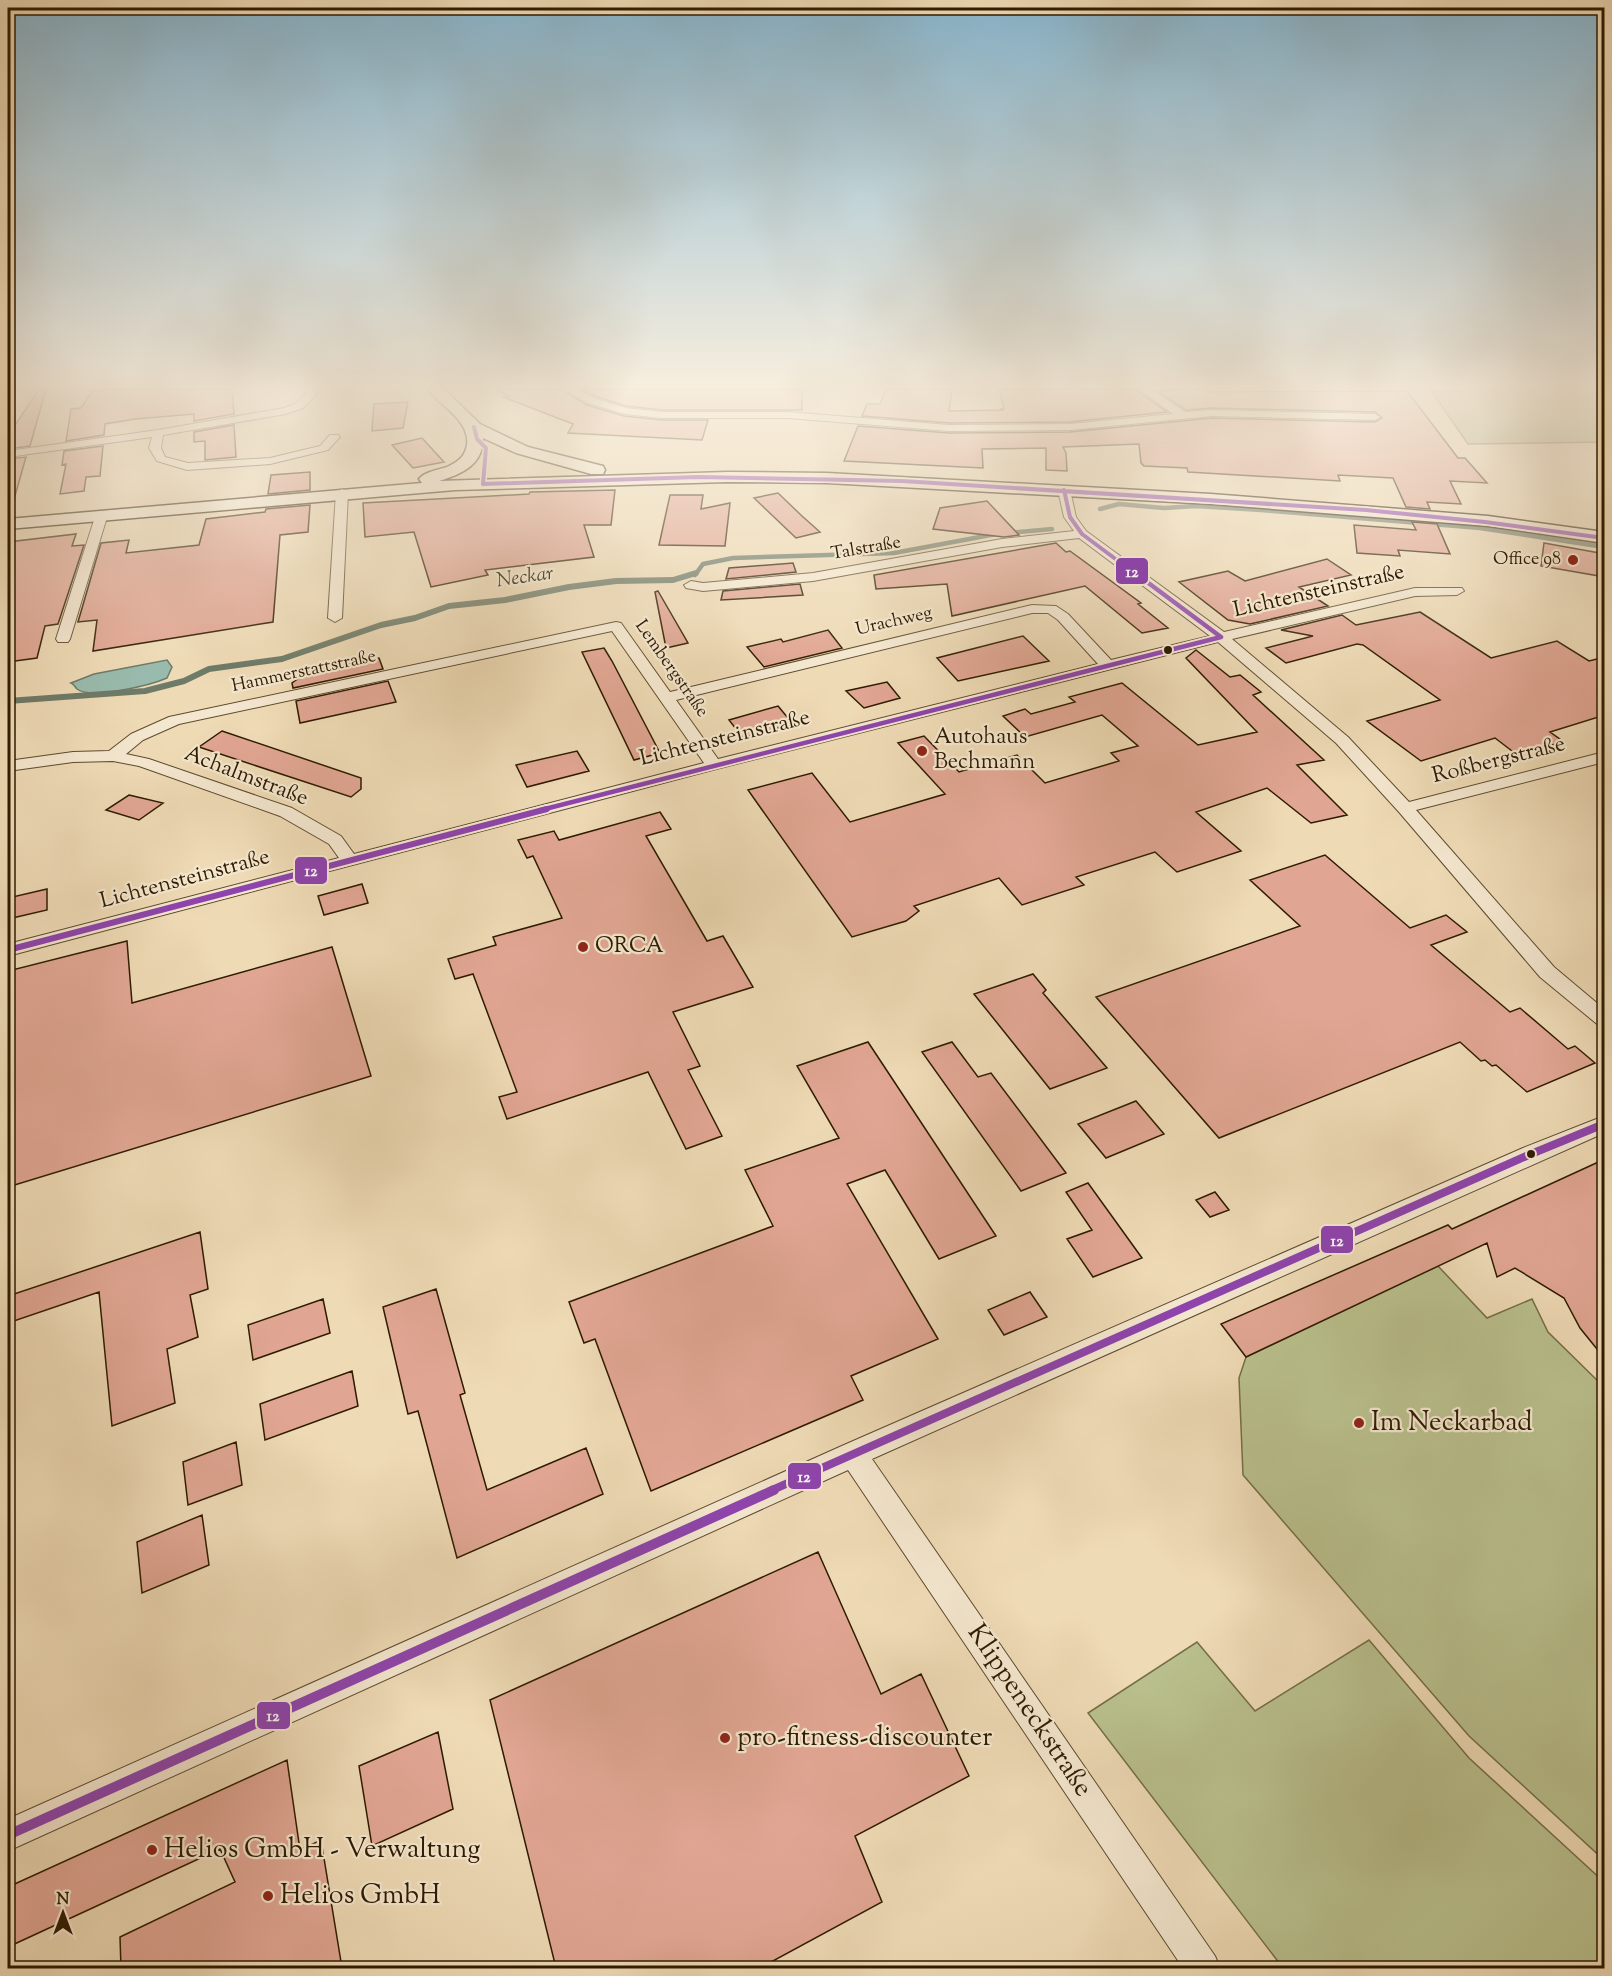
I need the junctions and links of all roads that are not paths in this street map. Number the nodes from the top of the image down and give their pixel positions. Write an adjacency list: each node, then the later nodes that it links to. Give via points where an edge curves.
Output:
1 (419, 481): 5 (main road)
2 (559, 481): 4 (main road)
3 (890, 481): 6 (main road)
4 (488, 483): 5 (main road)
5 (388, 490): 7 (main road)
6 (1064, 490): 10 (street, via 1070,517); 11 (main road, via 1402,513)
7 (342, 493): 8 (main road); 14 (street)
8 (101, 517): 9 (main road); 17 (street)
9 (8, 524)
10 (1082, 534): 12 (street, Talstraße, via 1002,543 813,577); 16 (street)
11 (1605, 538)
12 (691, 585)
13 (1457, 591): 16 (street, Lichtensteinstraße, via 1415,592)
14 (335, 618)
15 (616, 626): 19 (street, Lembergstraße); 20 (street, Hammerstattstraße, via 174,720 136,737)
16 (1221, 638): 18 (street, Lichtensteinstraße); 24 (street, via 1342,740)
17 (63, 639)
18 (1108, 666): 19 (street, Urachweg, via 1064,617 1051,609 1032,609); 22 (street, Lichtensteinstraße)
19 (668, 697): 22 (street, Lembergstraße)
20 (113, 756): 23 (street); 25 (street, Achalmstraße, via 143,762 286,812 334,840)
21 (1605, 757): 24 (street, Roßbergstraße)
22 (714, 765): 25 (street, Lichtensteinstraße)
23 (8, 766)
24 (1405, 808): 27 (street, via 1546,972)
25 (350, 860): 26 (street, Lichtensteinstraße)
26 (8, 950)
27 (1605, 1019)
28 (1605, 1124): 29 (street)
29 (853, 1454): 30 (street); 31 (street, Klippeneckstraße)
30 (8, 1835)
31 (1203, 1968)

